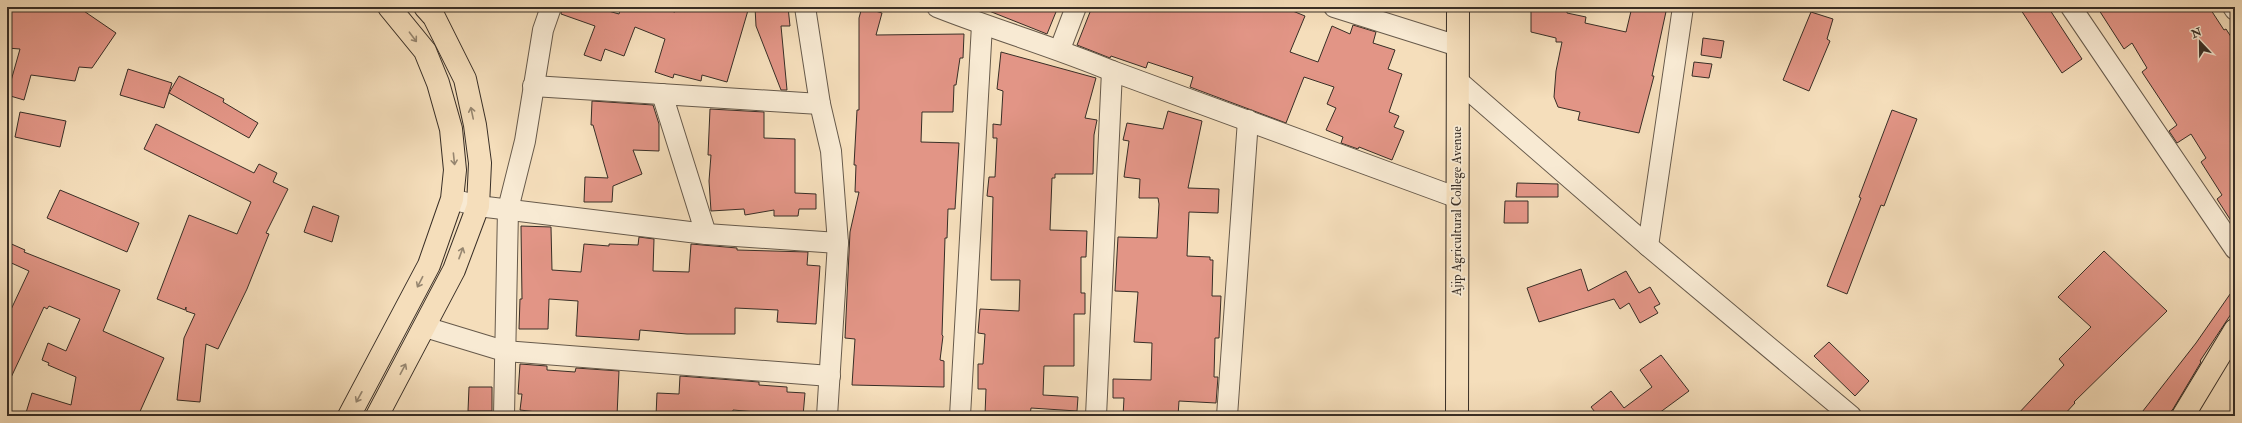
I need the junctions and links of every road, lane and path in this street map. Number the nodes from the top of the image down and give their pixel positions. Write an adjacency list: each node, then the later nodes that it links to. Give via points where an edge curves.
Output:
1 (389, 7): 23 (main road, one-way to 23, via 424,51 438,83 451,129 455,170)
2 (425, 7): 24 (main road, one-way to 2, via 480,163 465,79 434,17)
3 (551, 7): 18 (street, via 543,30)
4 (805, 7): 20 (street)
5 (937, 7): 13 (street)
6 (1076, 7): 15 (street)
7 (1334, 7): 14 (street)
8 (1458, 7): 14 (main road, Ajip Agricultural College Avenue)
9 (1684, 7): 28 (street)
10 (2071, 7): 29 (street)
11 (2233, 7): 12 (street)
12 (2235, 10)
13 (982, 25): 15 (street); 38 (street)
14 (1458, 46): 17 (main road, Ajip Agricultural College Avenue)
15 (1060, 49): 16 (street)
16 (1112, 70): 21 (street); 39 (street)
17 (1457, 80): 22 (main road, Ajip Agricultural College Avenue); 28 (street)
18 (534, 86): 19 (street); 25 (street, via 525,141)
19 (662, 94): 20 (street); 26 (street)
20 (820, 104): 27 (street, via 831,151)
21 (1248, 120): 22 (street); 40 (street)
22 (1458, 198): 41 (main road, Ajip Agricultural College Avenue)
23 (452, 199): 24 (street); 34 (main road, one-way to 34, via 429,265)
24 (478, 206): 25 (street); 30 (main road, one-way to 24, via 454,270)
25 (508, 209): 26 (street); 32 (street, via 508,288)
26 (706, 234): 27 (street)
27 (838, 243): 33 (street)
28 (1648, 246): 42 (street)
29 (2235, 249)
30 (425, 327): 32 (street); 35 (main road, one-way to 30)
31 (2235, 330): 43 (main road)
32 (504, 351): 33 (street); 36 (street)
33 (830, 376): 37 (street)
34 (349, 416)
35 (377, 416)
36 (504, 416)
37 (827, 416)
38 (960, 416)
39 (1096, 416)
40 (1227, 416)
41 (1457, 416)
42 (1850, 416)
43 (2183, 416)

